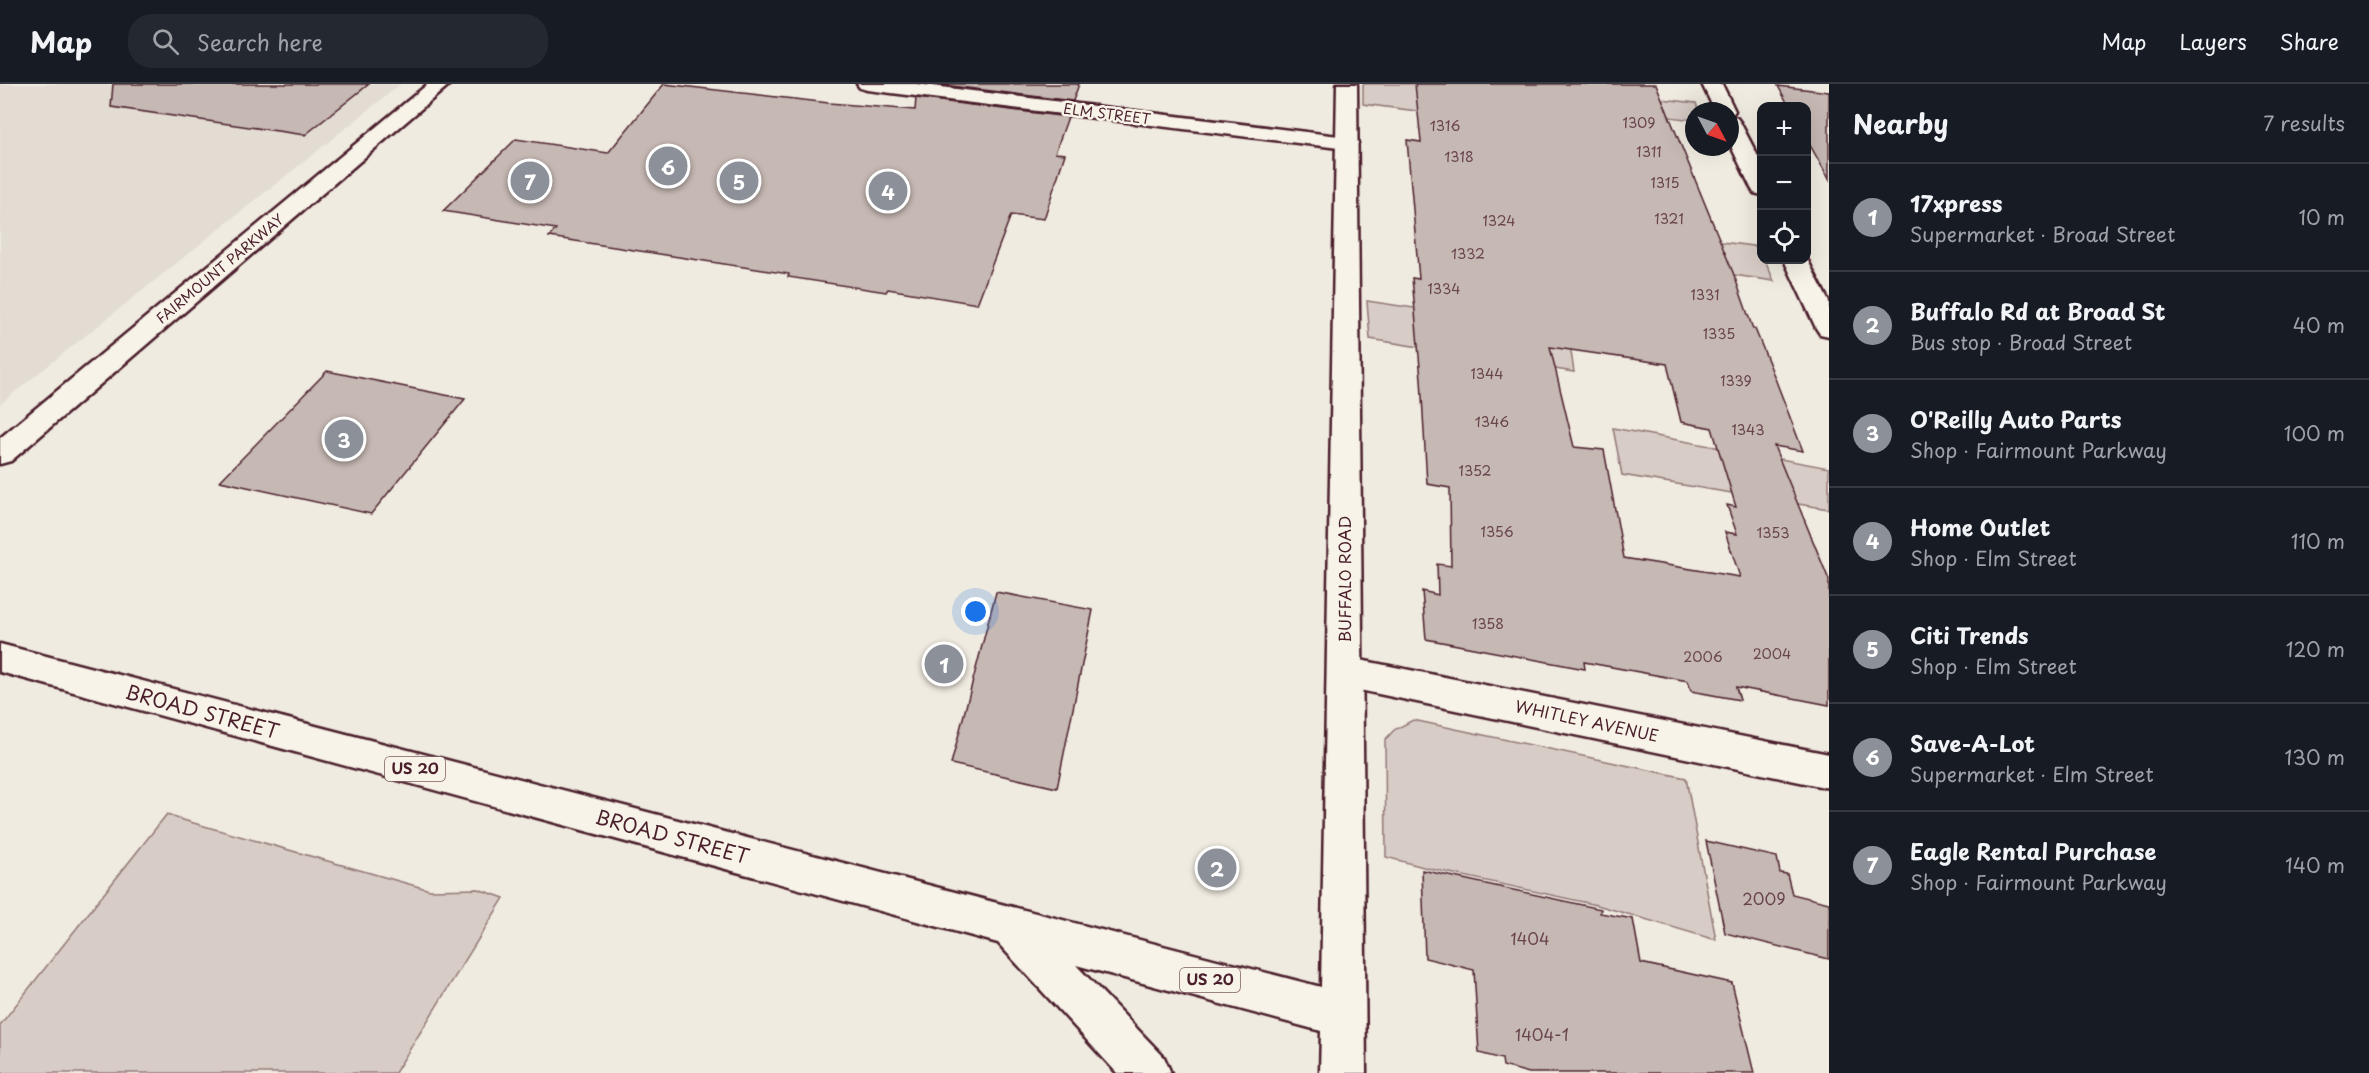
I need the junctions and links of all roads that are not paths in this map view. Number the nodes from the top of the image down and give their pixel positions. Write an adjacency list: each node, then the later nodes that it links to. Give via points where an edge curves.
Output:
1 (440, 84): 12 (main road, FAIRMOUNT PARKWAY)
2 (867, 84): 5 (main road, ELM STREET)
3 (1347, 84): 8 (main road, BUFFALO ROAD)
4 (1712, 84): 6 (main road)
5 (984, 91): 8 (main road, ELM STREET)
6 (1721, 102)
7 (1739, 141): 9 (main road)
8 (1347, 143): 14 (main road, BUFFALO ROAD)
9 (1757, 179)
10 (1798, 264): 11 (main road)
11 (1829, 328)
12 (0, 454)
13 (0, 658): 16 (main road, BROAD STREET / US 20)
14 (1345, 672): 15 (main road, WHITLEY AVENUE); 17 (main road, BUFFALO ROAD)
15 (1829, 771)
16 (1011, 927): 17 (main road, BROAD STREET / US 20); 18 (main road)
17 (1343, 1015): 19 (main road, BUFFALO ROAD)
18 (1148, 1073)
19 (1343, 1073)

